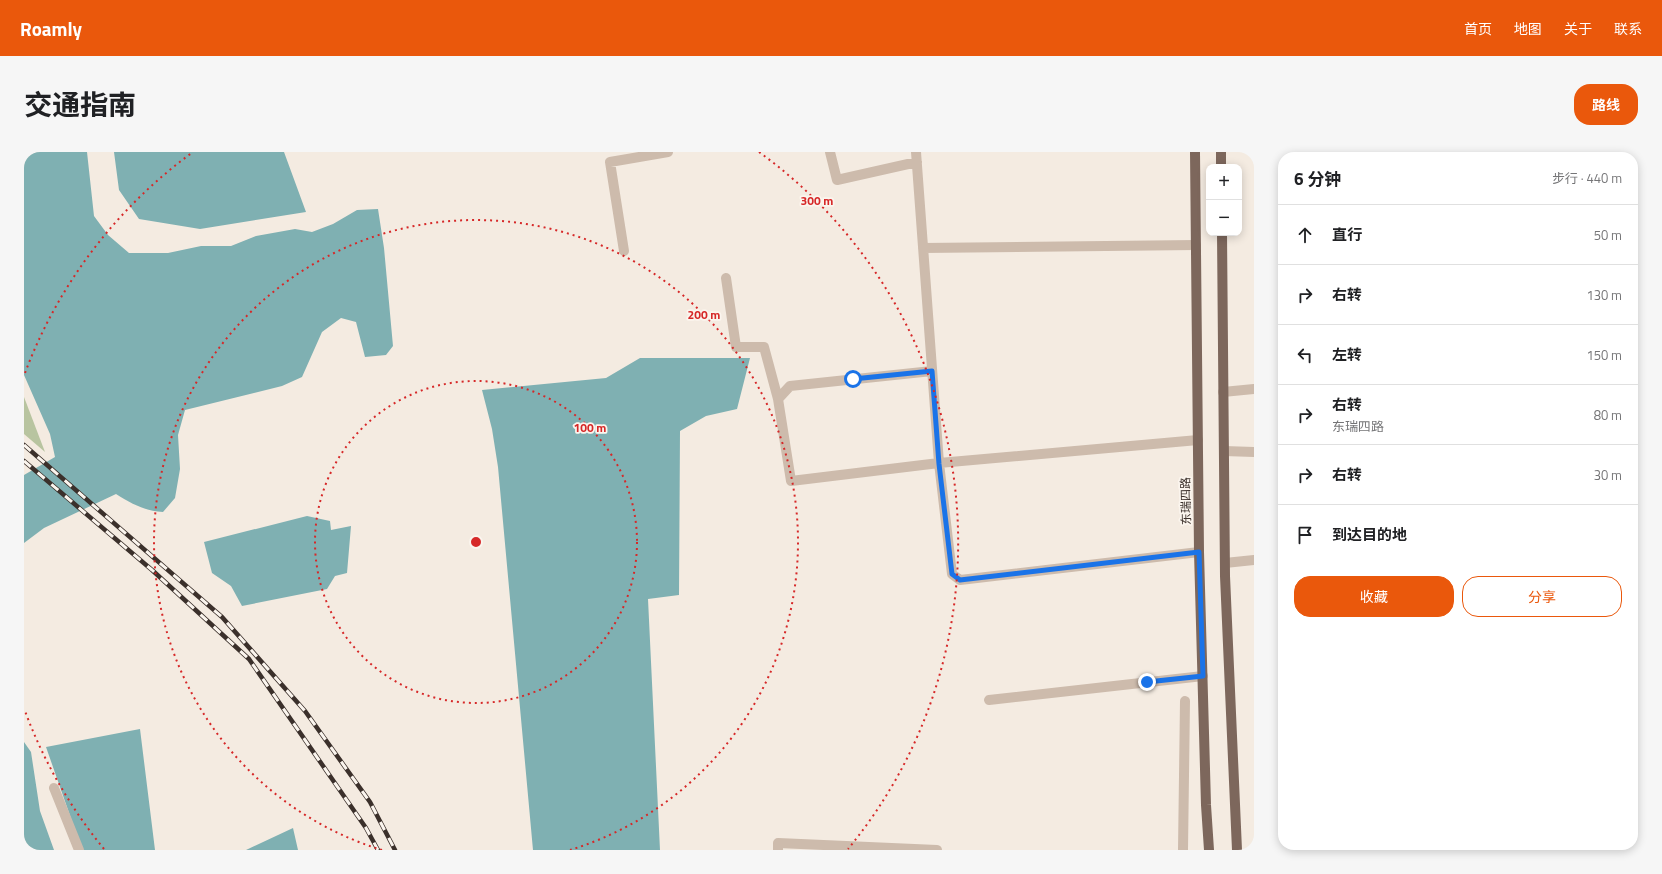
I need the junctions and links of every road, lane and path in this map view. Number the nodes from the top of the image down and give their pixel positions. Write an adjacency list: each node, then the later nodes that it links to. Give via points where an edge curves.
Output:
1 (668, 152): 11 (street, via 610,162)
2 (830, 152): 6 (street, via 837,180)
3 (916, 152): 6 (street)
4 (1195, 152): 9 (main road, 东瑞四路)
5 (1221, 152): 7 (main road)
6 (917, 162): 10 (street)
7 (1221, 164)
8 (1222, 236): 15 (main road)
9 (1196, 245): 10 (street); 17 (main road, 东瑞四路)
10 (923, 248): 13 (street)
11 (624, 251)
12 (726, 278): 16 (street, via 736,347 764,347)
13 (932, 371): 16 (street, via 790,386); 20 (street)
14 (1254, 389): 15 (street)
15 (1223, 392): 18 (main road)
16 (778, 399): 20 (street, via 791,481)
17 (1198, 440): 20 (street); 21 (main road, 东瑞四路)
18 (1224, 451): 19 (street); 23 (main road)
19 (1254, 452)
20 (939, 464): 21 (street, via 952,574 960,580)
21 (1199, 552): 24 (main road, 东瑞四路)
22 (1254, 560): 23 (street)
23 (1225, 563): 33 (main road)
24 (1203, 676): 25 (street); 32 (main road, 东瑞四路)
25 (989, 700)
26 (1185, 701): 31 (street)
27 (54, 788): 28 (street)
28 (79, 850)
29 (778, 850): 30 (street, via 778,843)
30 (937, 850)
31 (1183, 850)
32 (1209, 850)
33 (1237, 850)

